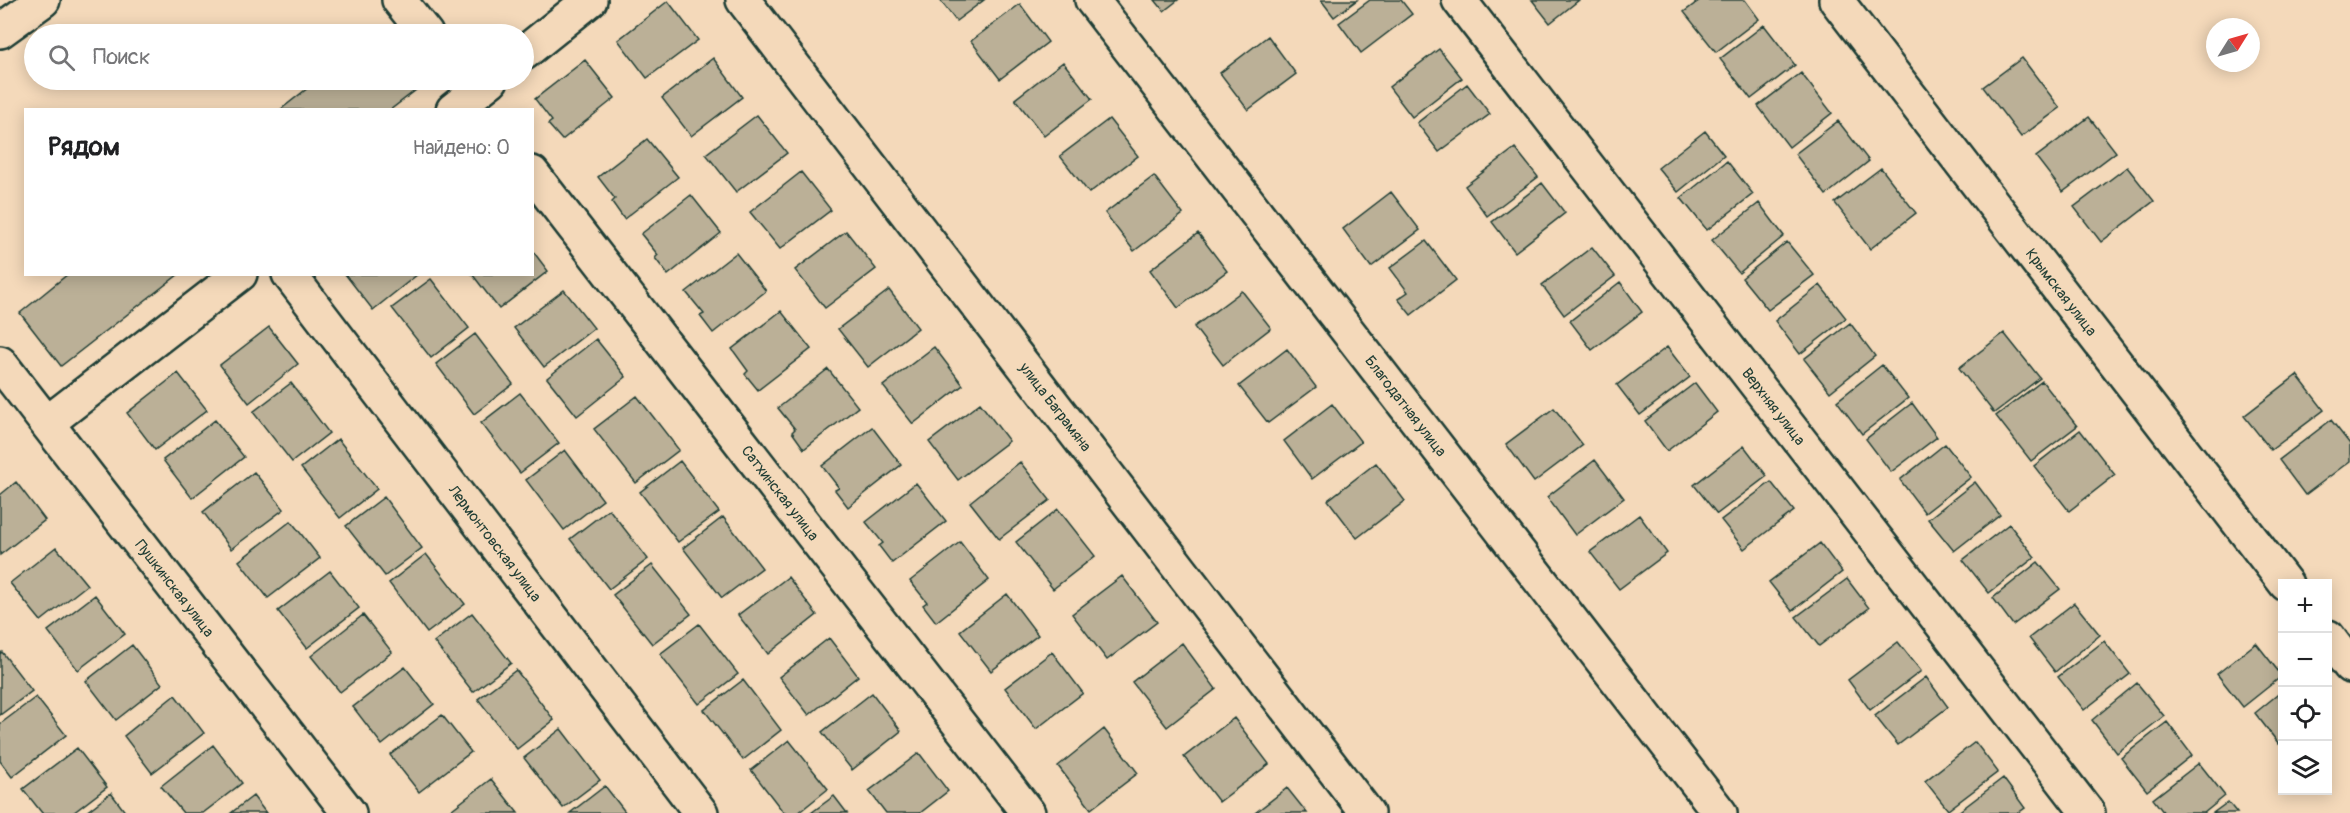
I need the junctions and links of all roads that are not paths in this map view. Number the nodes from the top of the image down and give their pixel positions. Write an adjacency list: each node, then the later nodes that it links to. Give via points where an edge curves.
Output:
1 (43, 0): 9 (street)
2 (399, 0): 8 (street)
3 (590, 0): 10 (street)
4 (743, 0): 22 (street, улица Баграмяна)
5 (1092, 0): 23 (street, Благодатная улица)
6 (1459, 0): 24 (street, Верхняя улица)
7 (1836, 0): 16 (street, Крымская улица)
8 (418, 24)
9 (0, 31)
10 (534, 45)
11 (534, 175): 21 (street, Сатхинская улица)
12 (237, 276): 15 (street)
13 (291, 276): 20 (street, Лермонтовская улица)
14 (0, 363): 15 (street, Пушкинская улица)
15 (47, 423): 19 (street, Пушкинская улица)
16 (2282, 579)
17 (2332, 642): 18 (street)
18 (2350, 666)
19 (349, 813)
20 (700, 813)
21 (1028, 813)
22 (1367, 813)
23 (1720, 813)
24 (2088, 813)

